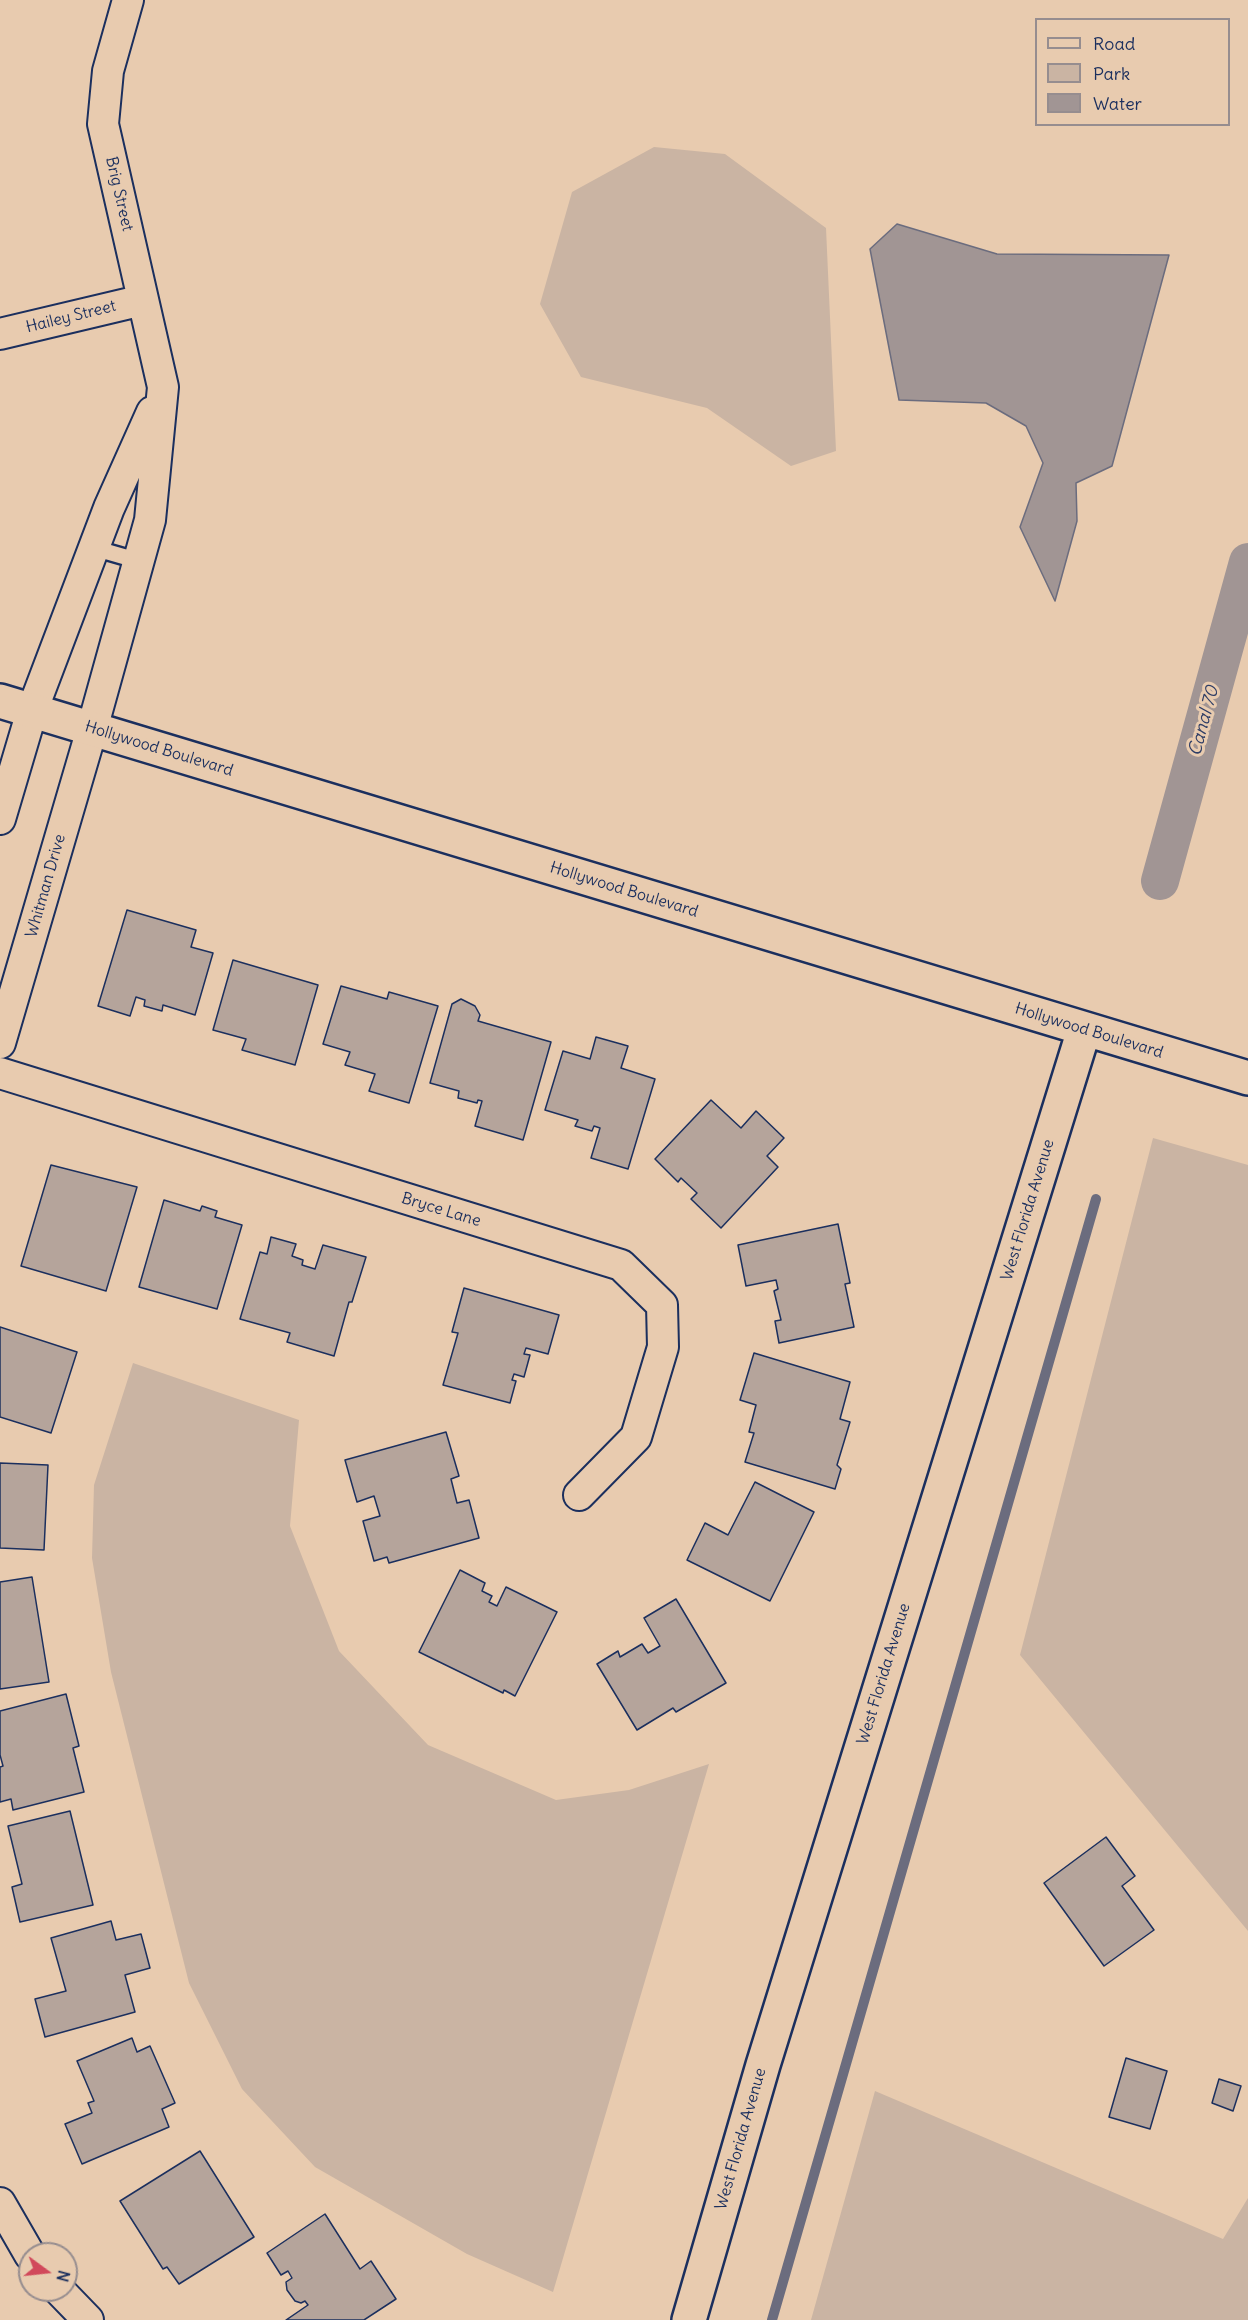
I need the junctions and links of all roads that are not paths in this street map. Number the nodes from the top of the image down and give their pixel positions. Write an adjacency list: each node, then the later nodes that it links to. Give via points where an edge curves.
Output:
1 (128, 0): 2 (street, Brig Street, via 108,71 103,124)
2 (143, 300): 3 (street, Hailey Street); 4 (street, Brig Street)
3 (0, 334)
4 (163, 387): 5 (street); 6 (street, Brig Street, via 150,520)
5 (94, 548): 6 (lane); 8 (street)
6 (139, 561): 9 (street, Brig Street)
7 (0, 701): 8 (street, Hollywood Boulevard)
8 (32, 711): 9 (street, Hollywood Boulevard); 10 (street)
9 (92, 729): 11 (street, Hollywood Boulevard); 12 (street, Whitman Drive)
10 (0, 819)
11 (1084, 1030): 14 (street, Hollywood Boulevard); 20 (street, West Florida Avenue, via 763,2065)
12 (0, 1042)
13 (0, 1073): 15 (street, Bryce Lane, via 621,1265 662,1305 663,1347 636,1437)
14 (1248, 1078)
15 (579, 1495)
16 (0, 2203): 17 (street)
17 (22, 2242)
18 (71, 2302): 19 (street)
19 (88, 2320)
20 (689, 2320)

